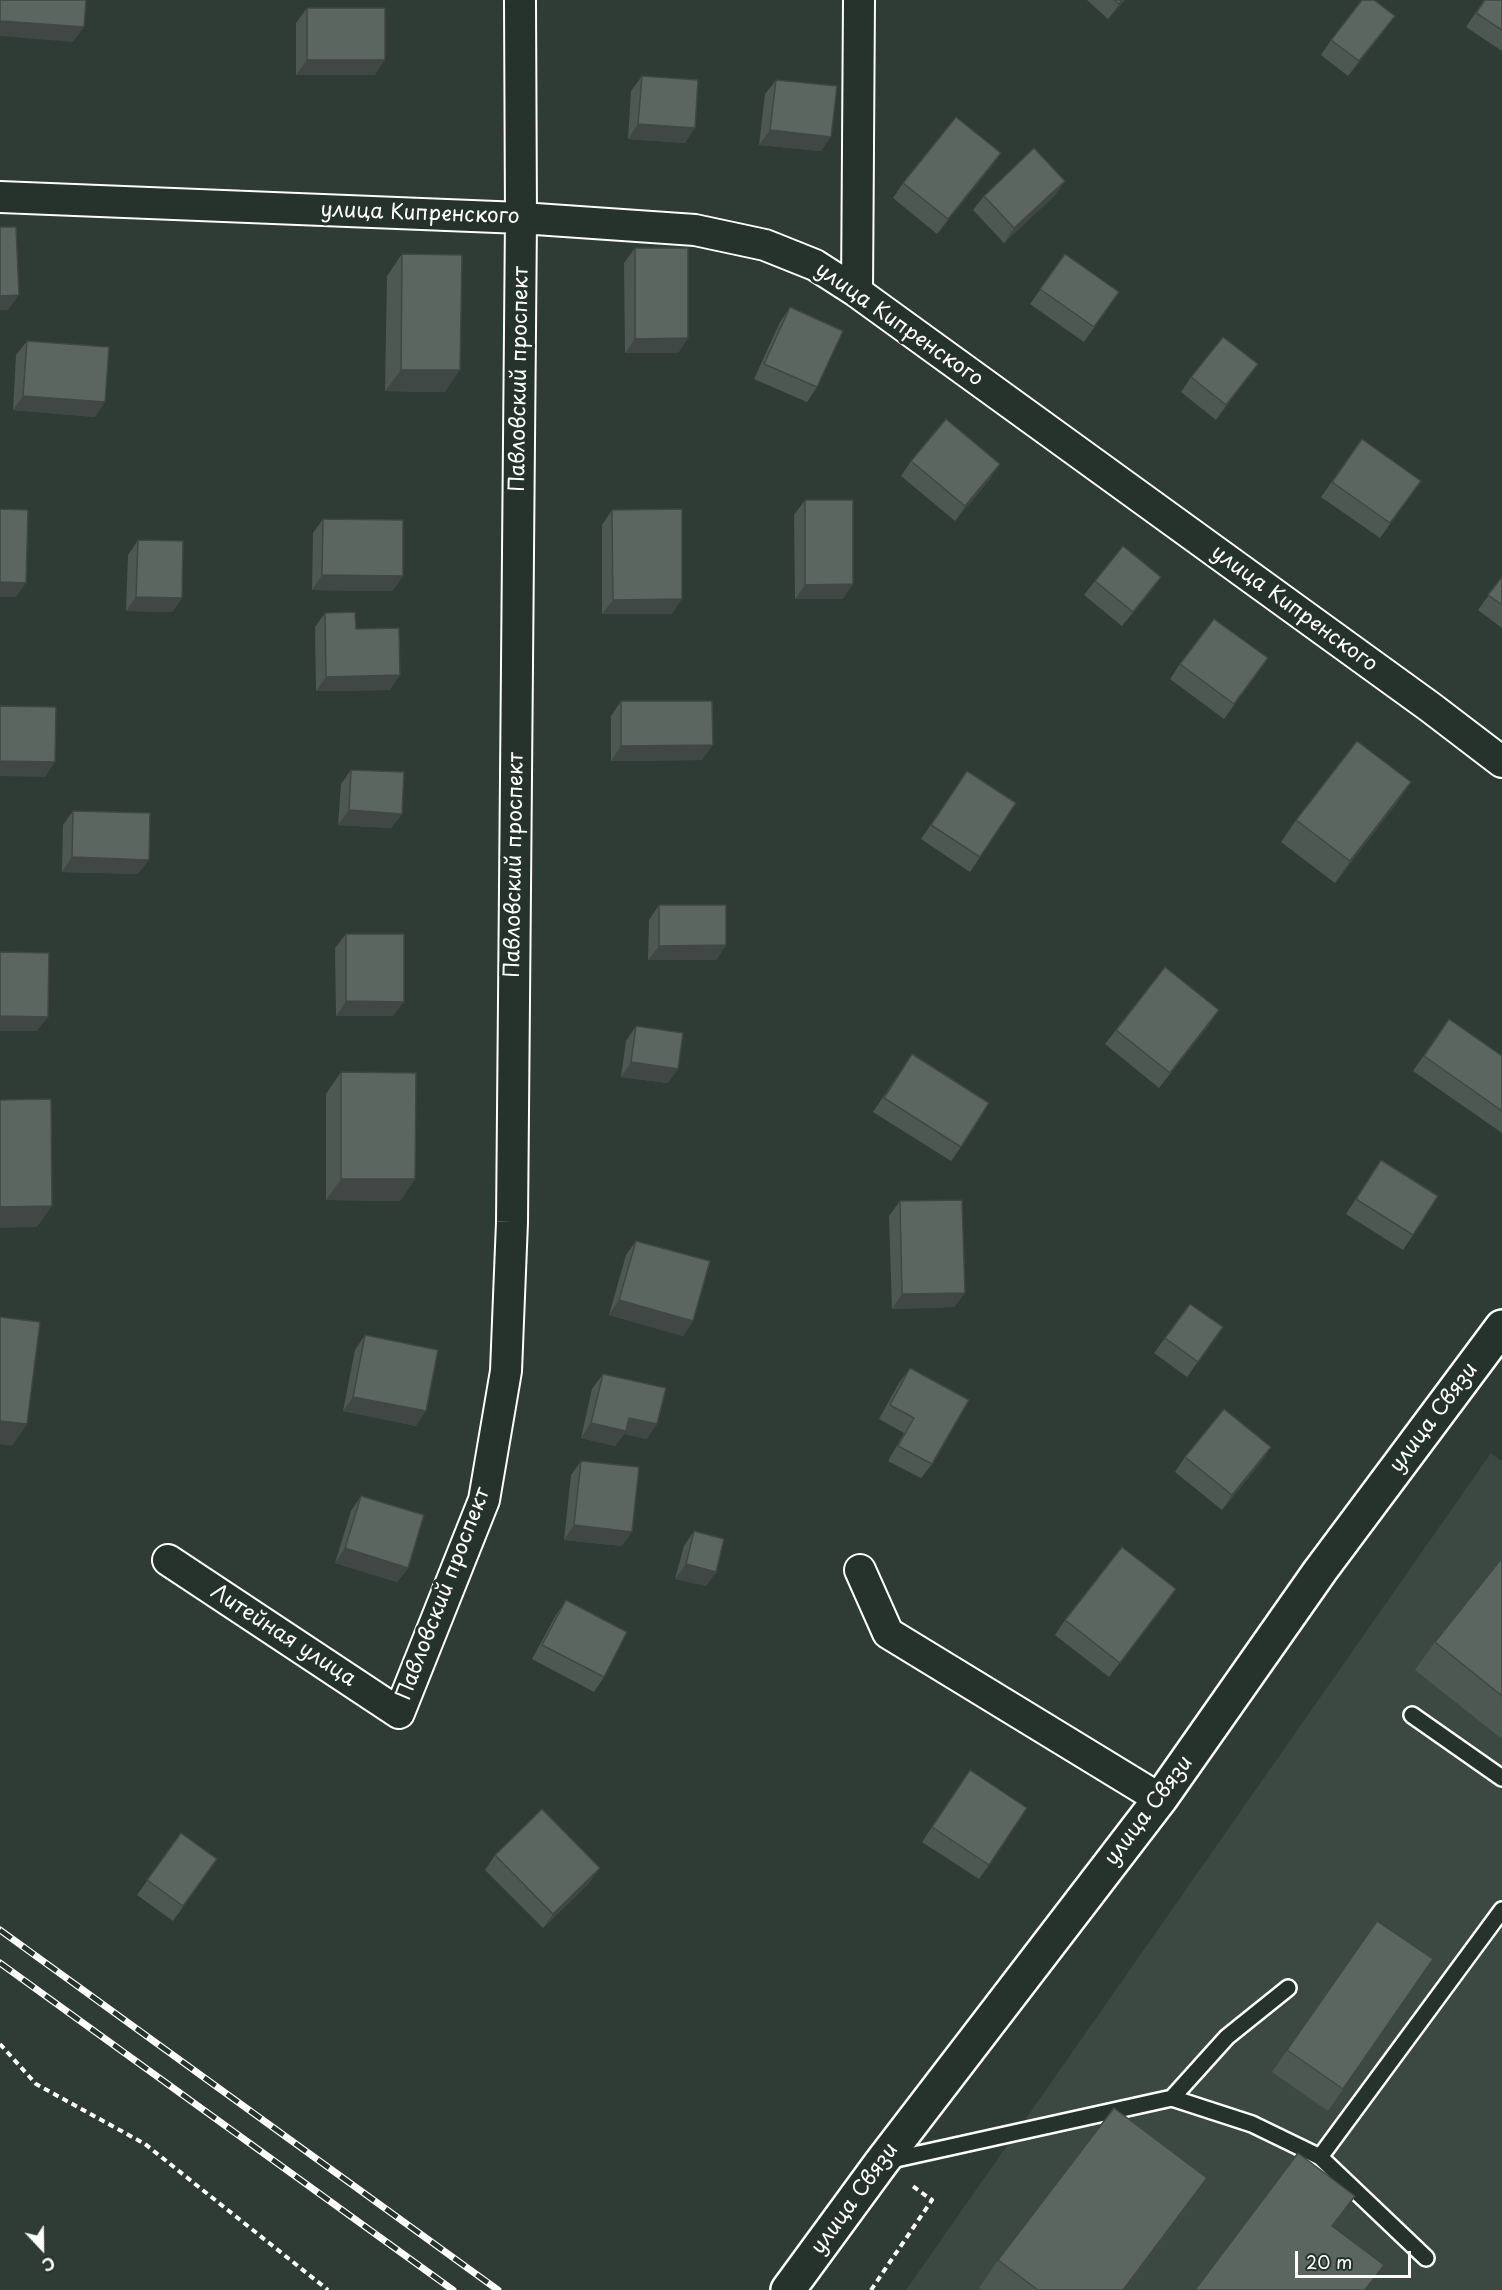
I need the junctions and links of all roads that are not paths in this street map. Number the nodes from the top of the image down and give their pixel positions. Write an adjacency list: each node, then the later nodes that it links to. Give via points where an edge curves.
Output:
1 (520, 0): 4 (street, Павловский проспект)
2 (859, 0): 5 (street)
3 (0, 197): 4 (street, улица Кипренского)
4 (521, 218): 5 (street, улица Кипренского, via 695,230 775,249 815,265); 10 (street, Павловский проспект, via 512,1222 506,1371 484,1500)
5 (857, 292): 6 (street, улица Кипренского)
6 (1502, 762)
7 (1502, 1327): 13 (main road, улица Связи, via 1320,1571)
8 (168, 1560): 10 (street, Литейная улица)
9 (860, 1570): 13 (street, via 888,1633)
10 (399, 1713)
11 (1412, 1715): 12 (lane)
12 (1502, 1779)
13 (1160, 1798): 18 (main road, улица Связи)
14 (1502, 1910): 17 (lane)
15 (1288, 1988): 16 (lane, via 1227,2037)
16 (1172, 2098): 17 (lane, via 1252,2124); 18 (lane)
17 (1320, 2157): 19 (lane)
18 (893, 2171): 20 (main road, улица Связи)
19 (1426, 2258)
20 (788, 2290)

